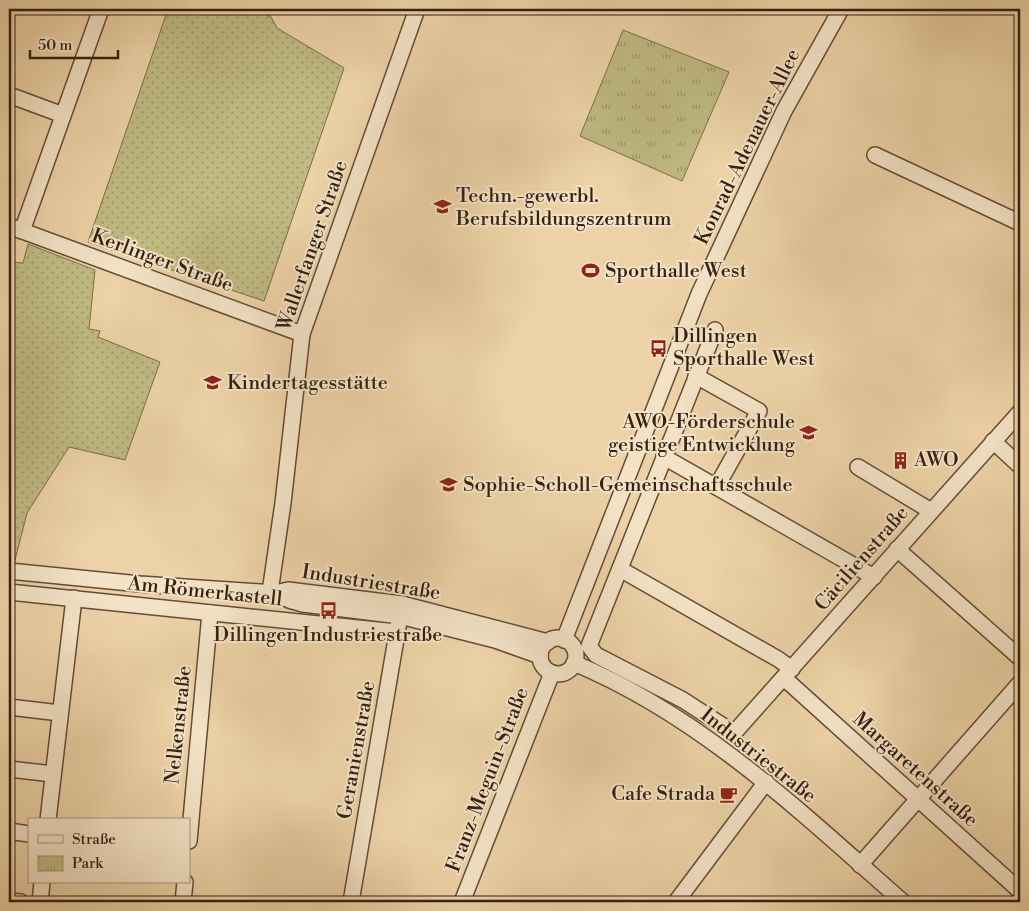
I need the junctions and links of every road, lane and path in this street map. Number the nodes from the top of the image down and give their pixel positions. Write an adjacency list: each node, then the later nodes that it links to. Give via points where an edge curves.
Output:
1 (101, 9): 5 (street)
2 (417, 9): 10 (street, Wallerfanger Straße)
3 (842, 9): 29 (street, Konrad-Adenauer-Allee, via 784,111 699,294)
4 (9, 95): 5 (street)
5 (62, 115): 8 (street)
6 (875, 155): 7 (street)
7 (1020, 223)
8 (15, 228): 10 (street, Kerlinger Straße)
9 (716, 330): 11 (street)
10 (302, 334): 24 (street, Wallerfanger Straße)
11 (696, 376): 14 (street); 17 (street, via 759,411)
12 (1020, 412): 13 (street, Cäcilienstraße)
13 (993, 441): 15 (street); 18 (street, Cäcilienstraße)
14 (664, 457): 17 (street); 20 (street)
15 (1020, 466)
16 (858, 467): 18 (street)
17 (717, 486): 22 (street)
18 (931, 510): 19 (street, Cäcilienstraße)
19 (897, 549): 22 (street, Cäcilienstraße); 32 (street)
20 (620, 568): 35 (street, Margaretenstraße, via 778,658); 35 (street, Cäcilienstraße, via 589,642 596,655 683,700 734,733)
21 (9, 571): 24 (street, Industriestraße)
22 (874, 577): 35 (street, Cäcilienstraße)
23 (9, 592): 25 (street, Am Römerkastell)
24 (273, 593): 26 (street, Industriestraße, via 303,604)
25 (74, 598): 27 (street, Am Römerkastell); 38 (street)
26 (401, 610): 28 (street, Geranienstraße); 30 (street, Industriestraße); 31 (street, Industriestraße)
27 (210, 613): 28 (street, Am Römerkastell); 44 (street, Nelkenstraße)
28 (397, 632): 55 (street, Geranienstraße)
29 (564, 640): 30 (street); 33 (street, via 575,651)
30 (548, 642): 31 (street)
31 (540, 656): 34 (street, via 543,666)
32 (1019, 656)
33 (574, 663): 34 (street, via 563,673); 41 (street, Industriestraße, via 666,712)
34 (552, 673): 56 (street, Franz-Meguin-Straße)
35 (788, 674): 42 (street, Margaretenstraße)
36 (1020, 683): 42 (street)
37 (9, 708): 38 (street)
38 (60, 714): 40 (street)
39 (9, 769): 40 (street)
40 (53, 774): 43 (street)
41 (766, 782): 47 (street, Industriestraße); 57 (street)
42 (919, 800): 47 (street); 50 (street, Margaretenstraße)
43 (48, 818)
44 (190, 830)
45 (9, 831): 46 (street)
46 (28, 834)
47 (860, 865): 58 (street, Industriestraße)
48 (42, 884): 53 (street)
49 (185, 884): 54 (street)
50 (1020, 891)
51 (9, 901): 52 (street)
52 (22, 902)
53 (40, 902)
54 (183, 902)
55 (351, 902)
56 (462, 902)
57 (676, 902)
58 (903, 902)

